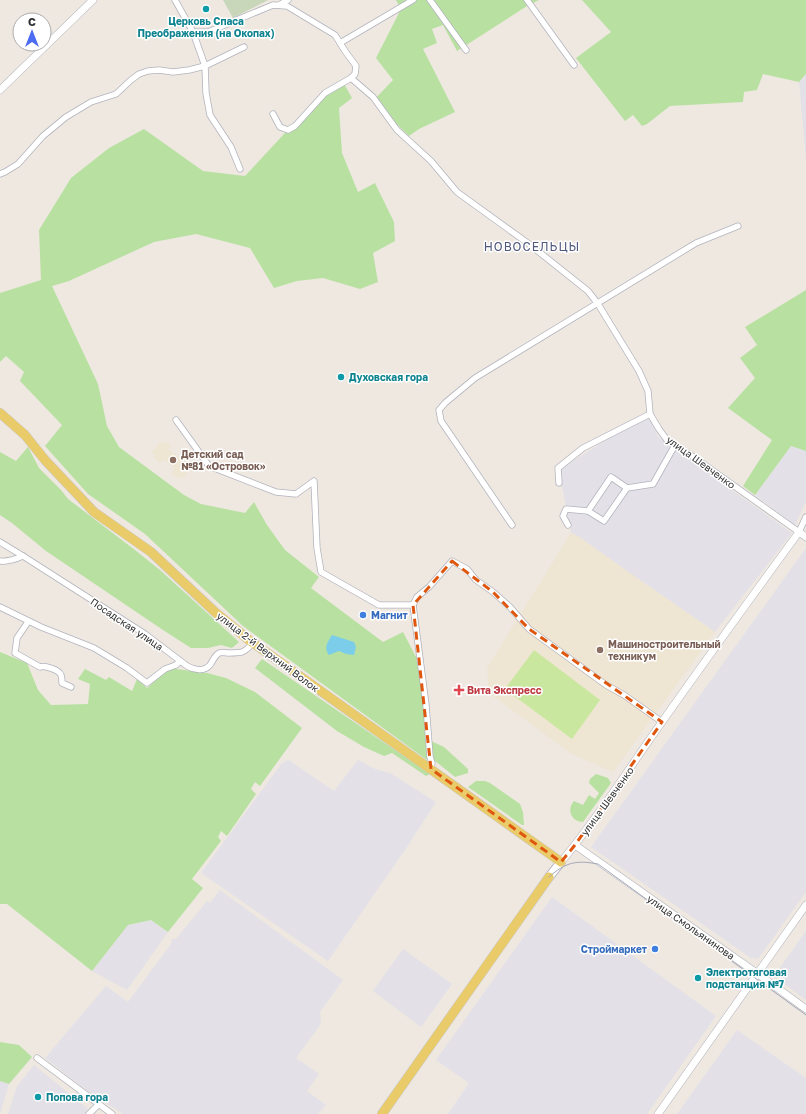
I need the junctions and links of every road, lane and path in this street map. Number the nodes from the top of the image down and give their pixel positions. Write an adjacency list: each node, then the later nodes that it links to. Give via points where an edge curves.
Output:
1 (175, 0): 8 (street)
2 (288, 0): 7 (street)
3 (413, 0): 9 (street)
4 (430, 0): 11 (street)
5 (527, 0): 12 (street)
6 (90, 1): 15 (street)
7 (278, 5): 8 (street, via 208,32); 9 (street, via 287,6 329,31)
8 (193, 32): 13 (street)
9 (340, 43): 14 (street, via 356,66 355,74)
10 (244, 47): 13 (street)
11 (466, 50)
12 (574, 65)
13 (205, 66): 17 (street, via 210,116 231,147); 18 (street, via 173,72 148,70 139,74 116,94 91,102 66,117 18,164)
14 (351, 78): 16 (street, via 325,93 295,126 288,130 280,127); 20 (street, via 373,97 397,130 431,161 457,192 578,282)
15 (0, 90)
16 (273, 114)
17 (240, 169)
18 (0, 174)
19 (738, 226): 20 (street, via 696,242)
20 (598, 304): 22 (street, via 639,371 648,391); 29 (street, via 475,378 439,410 441,421)
21 (0, 413): 39 (main road, улица 2-й Верхний Волок, via 25,436 94,512 152,552 215,612)
22 (650, 414): 24 (street, улица Шевченко, via 658,429); 25 (street, via 583,448 558,468)
23 (176, 420): 36 (street, via 209,466 276,492 296,494 314,481 317,548 321,572 380,605)
24 (675, 445): 26 (street, via 654,484); 31 (street, улица Шевченко)
25 (559, 483)
26 (626, 488): 27 (street, via 604,521); 27 (street, via 611,477)
27 (588, 511): 30 (street, via 566,509 563,516)
28 (806, 517): 31 (street, улица Шевченко)
29 (512, 525)
30 (568, 525)
31 (799, 532): 32 (street); 42 (street, улица Шевченко)
32 (806, 537)
33 (0, 542): 34 (street, Посадская улица)
34 (23, 556): 35 (street); 40 (street, Посадская улица, via 145,634)
35 (0, 561)
36 (413, 605): 42 (street, via 452,561 467,569 476,580 510,607 528,629); 43 (street, via 426,705)
37 (0, 607): 38 (street)
38 (28, 622): 40 (street, via 94,648 146,683); 41 (street, via 17,638 15,653 40,667 58,671 62,683)
39 (253, 643): 40 (street, Посадская улица, via 246,651 219,654 204,670 192,669); 43 (main road, улица 2-й Верхний Волок)
40 (180, 661)
41 (71, 687)
42 (662, 722): 44 (street, улица Шевченко)
43 (431, 769): 45 (main road, улица 2-й Верхний Волок)
44 (575, 845): 45 (street, улица Шевченко); 48 (street, улица Смольянинова)
45 (561, 862): 46 (main road, улица Шевченко)
46 (549, 877): 54 (main road)
47 (806, 905): 48 (street)
48 (758, 974): 49 (street, улица Смольянинова); 55 (street)
49 (806, 1009)
50 (37, 1058): 51 (street)
51 (99, 1104): 52 (street); 53 (street)
52 (89, 1114)
53 (112, 1114)
54 (382, 1114)
55 (658, 1114)

